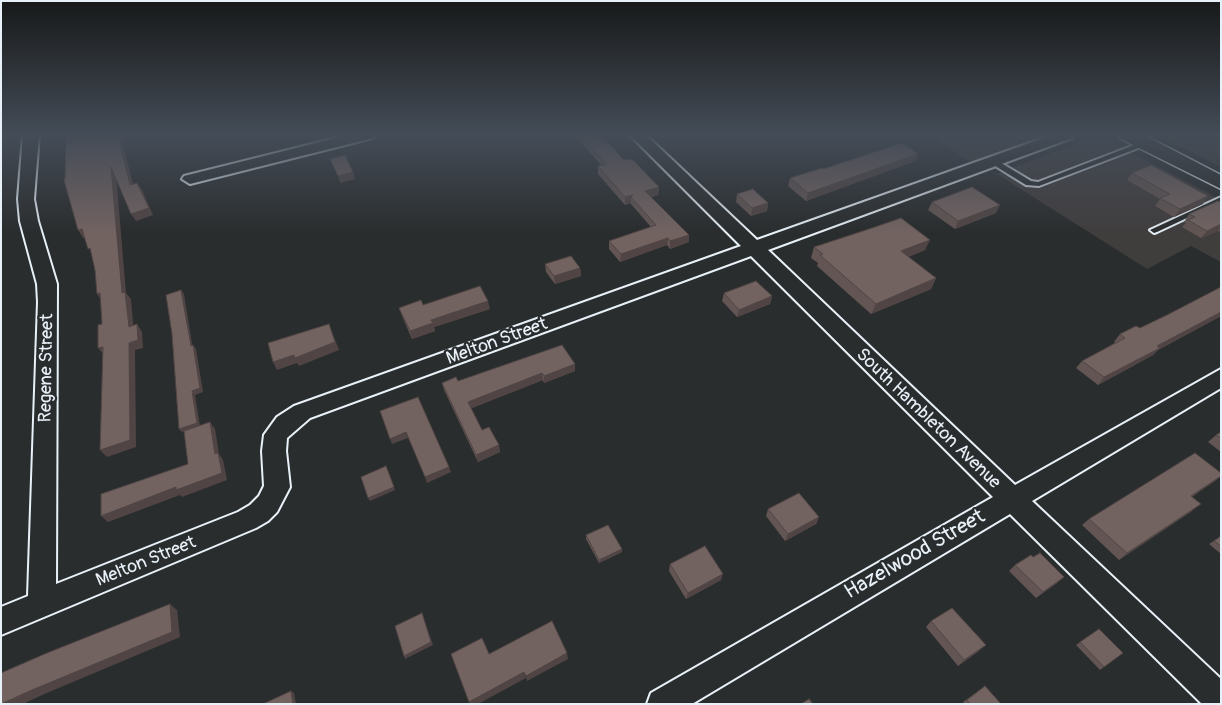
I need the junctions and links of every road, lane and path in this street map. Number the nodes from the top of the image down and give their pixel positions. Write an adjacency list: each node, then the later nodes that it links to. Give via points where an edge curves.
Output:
1 (28, 168): 15 (street, Regene Street, via 26,199 47,284 48,302)
2 (235, 168): 8 (street)
3 (670, 168): 12 (street, South Hambleton Avenue)
4 (977, 168): 12 (street, Melton Street)
5 (1003, 168): 6 (lane, via 1029,183 1039,184)
6 (1074, 168)
7 (1191, 168): 9 (main road)
8 (190, 179)
9 (1221, 183)
10 (1221, 200): 11 (lane)
11 (1154, 230)
12 (753, 249): 14 (street, South Hambleton Avenue); 15 (street, Melton Street, via 302,412 276,435 277,487 259,513)
13 (1221, 377): 14 (street, Hazelwood Street)
14 (1011, 499): 17 (street, South Hambleton Avenue); 18 (street, Hazelwood Street)
15 (42, 604): 16 (street, Melton Street)
16 (1, 621)
17 (1221, 701)
18 (662, 704)

